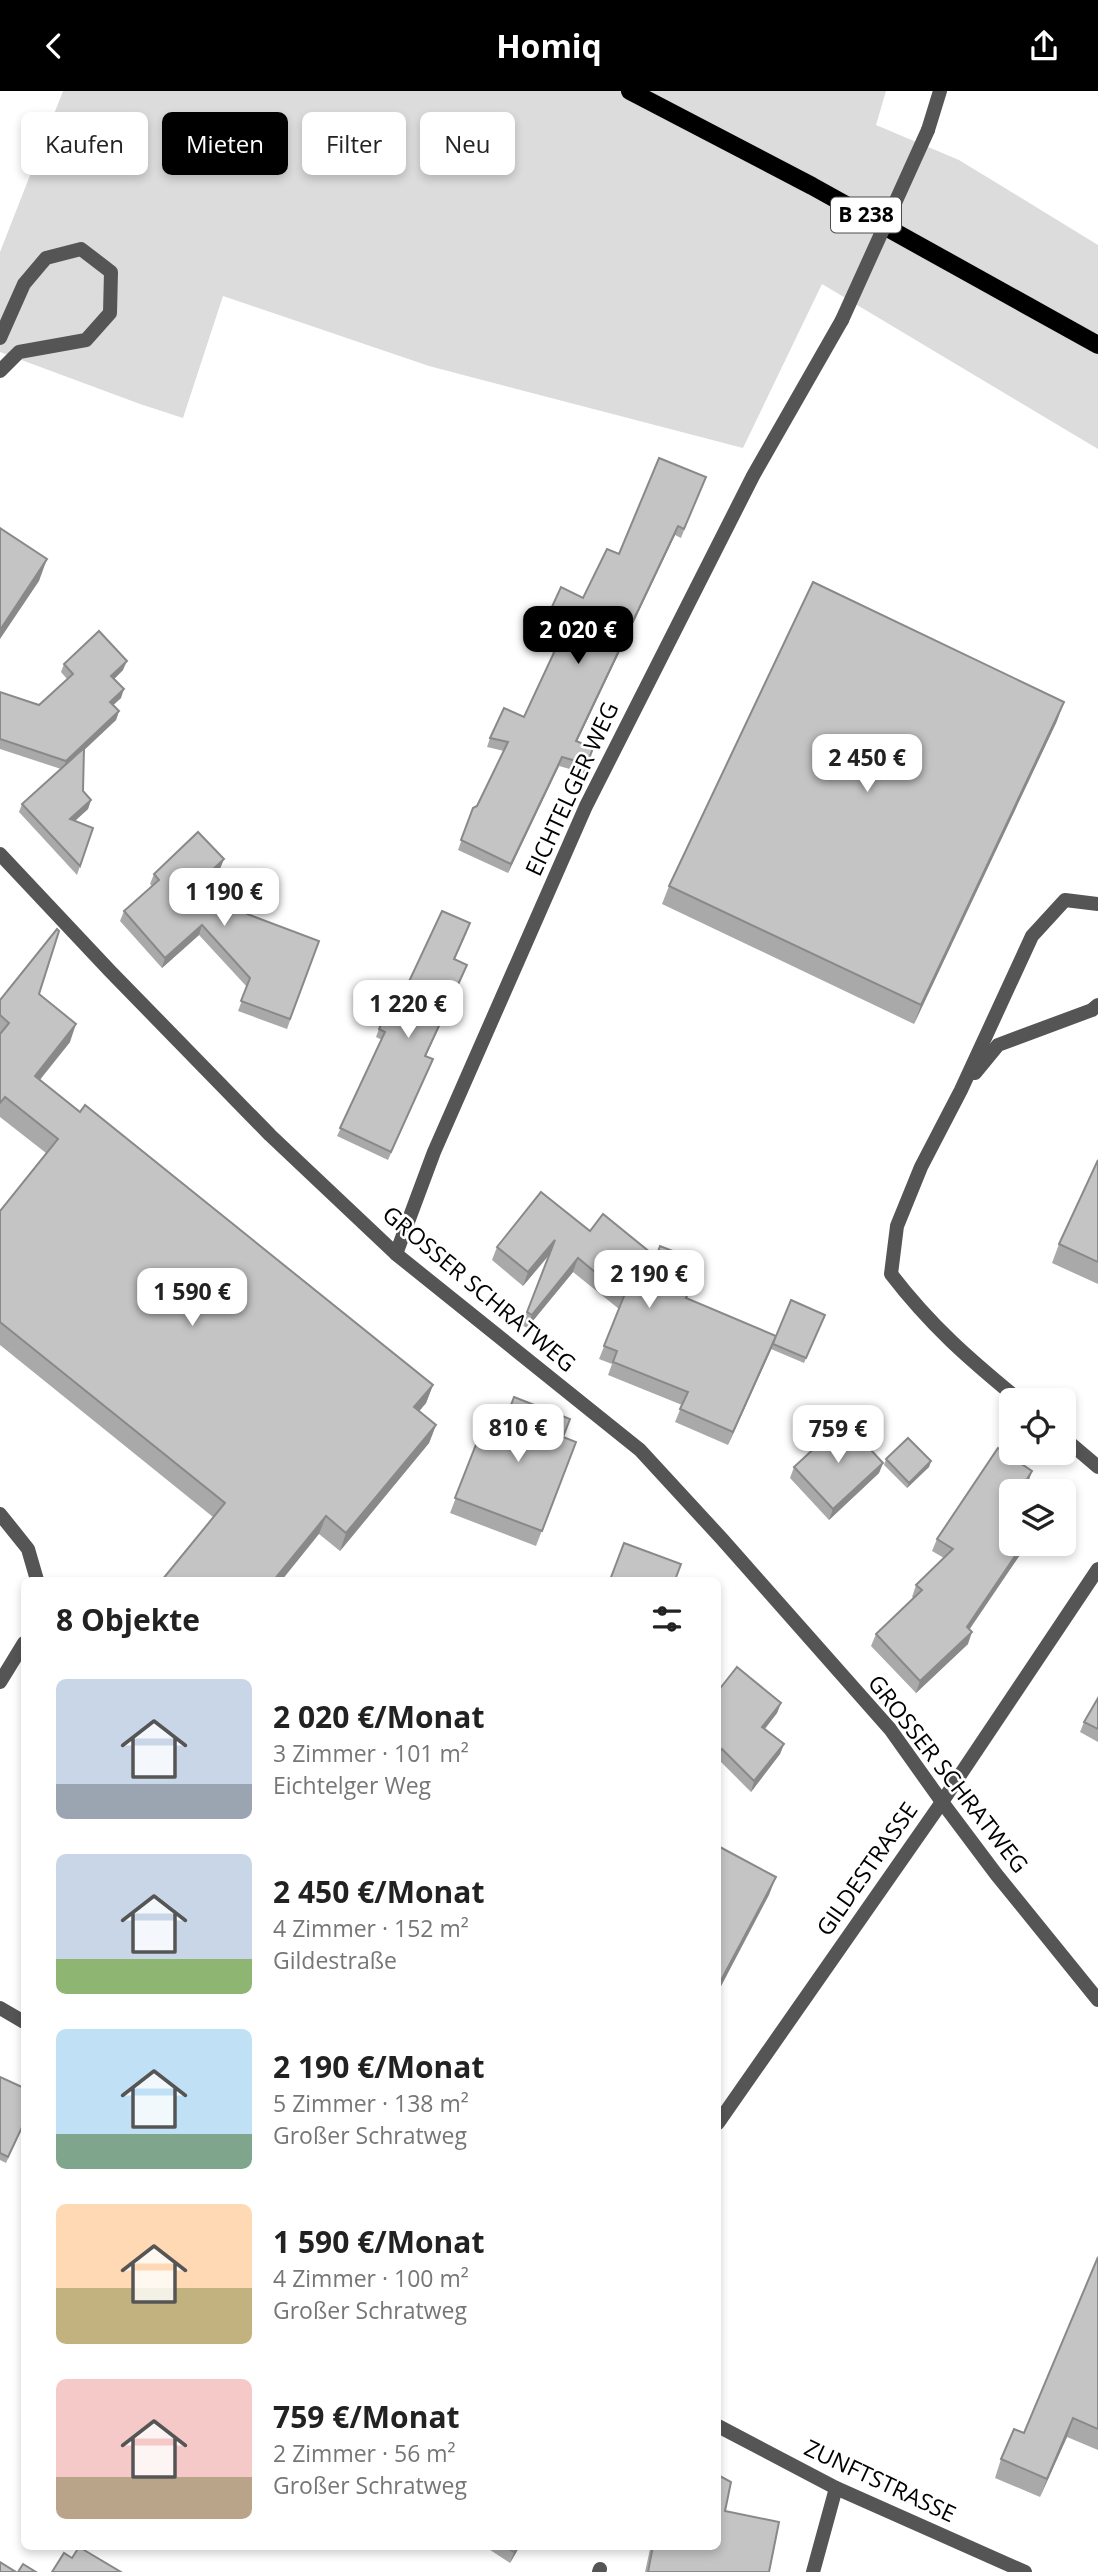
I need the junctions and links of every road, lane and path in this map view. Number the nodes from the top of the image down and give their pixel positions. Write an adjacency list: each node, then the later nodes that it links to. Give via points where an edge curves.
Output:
1 (631, 91): 4 (main road, B 238)
2 (940, 91): 10 (street, EICHTELGER WEG, bridge, via 928,130 842,320 753,476 586,806 434,1152)
3 (0, 338): 5 (street, via 24,284 46,258 80,249 111,272 110,313 86,340 19,352)
4 (1098, 345)
5 (0, 371)
6 (0, 853): 10 (street, GROSSER SCHRATWEG, via 270,1135)
7 (1098, 904): 9 (street, via 1065,900 1032,936)
8 (1098, 1005): 9 (street, via 998,1045)
9 (961, 1090): 11 (street, via 897,1226 891,1274 952,1344)
10 (396, 1254): 19 (street, GROSSER SCHRATWEG, via 640,1450 890,1729)
11 (1005, 1388)
12 (1076, 1448): 13 (street)
13 (1098, 1467)
14 (0, 1514): 16 (street, via 28,1549)
15 (1098, 1569): 19 (street, GILDESTRASSE)
16 (36, 1577)
17 (21, 1648): 18 (street)
18 (0, 1682)
19 (942, 1802): 20 (street, GROSSER SCHRATWEG); 23 (street, GILDESTRASSE)
20 (1098, 2000)
21 (0, 2008): 22 (street)
22 (21, 2020)
23 (721, 2119)
24 (721, 2428): 25 (street, ZUNFTSTRASSE)
25 (836, 2488): 26 (street); 27 (street, ZUNFTSTRASSE)
26 (813, 2572)
27 (1025, 2572)

